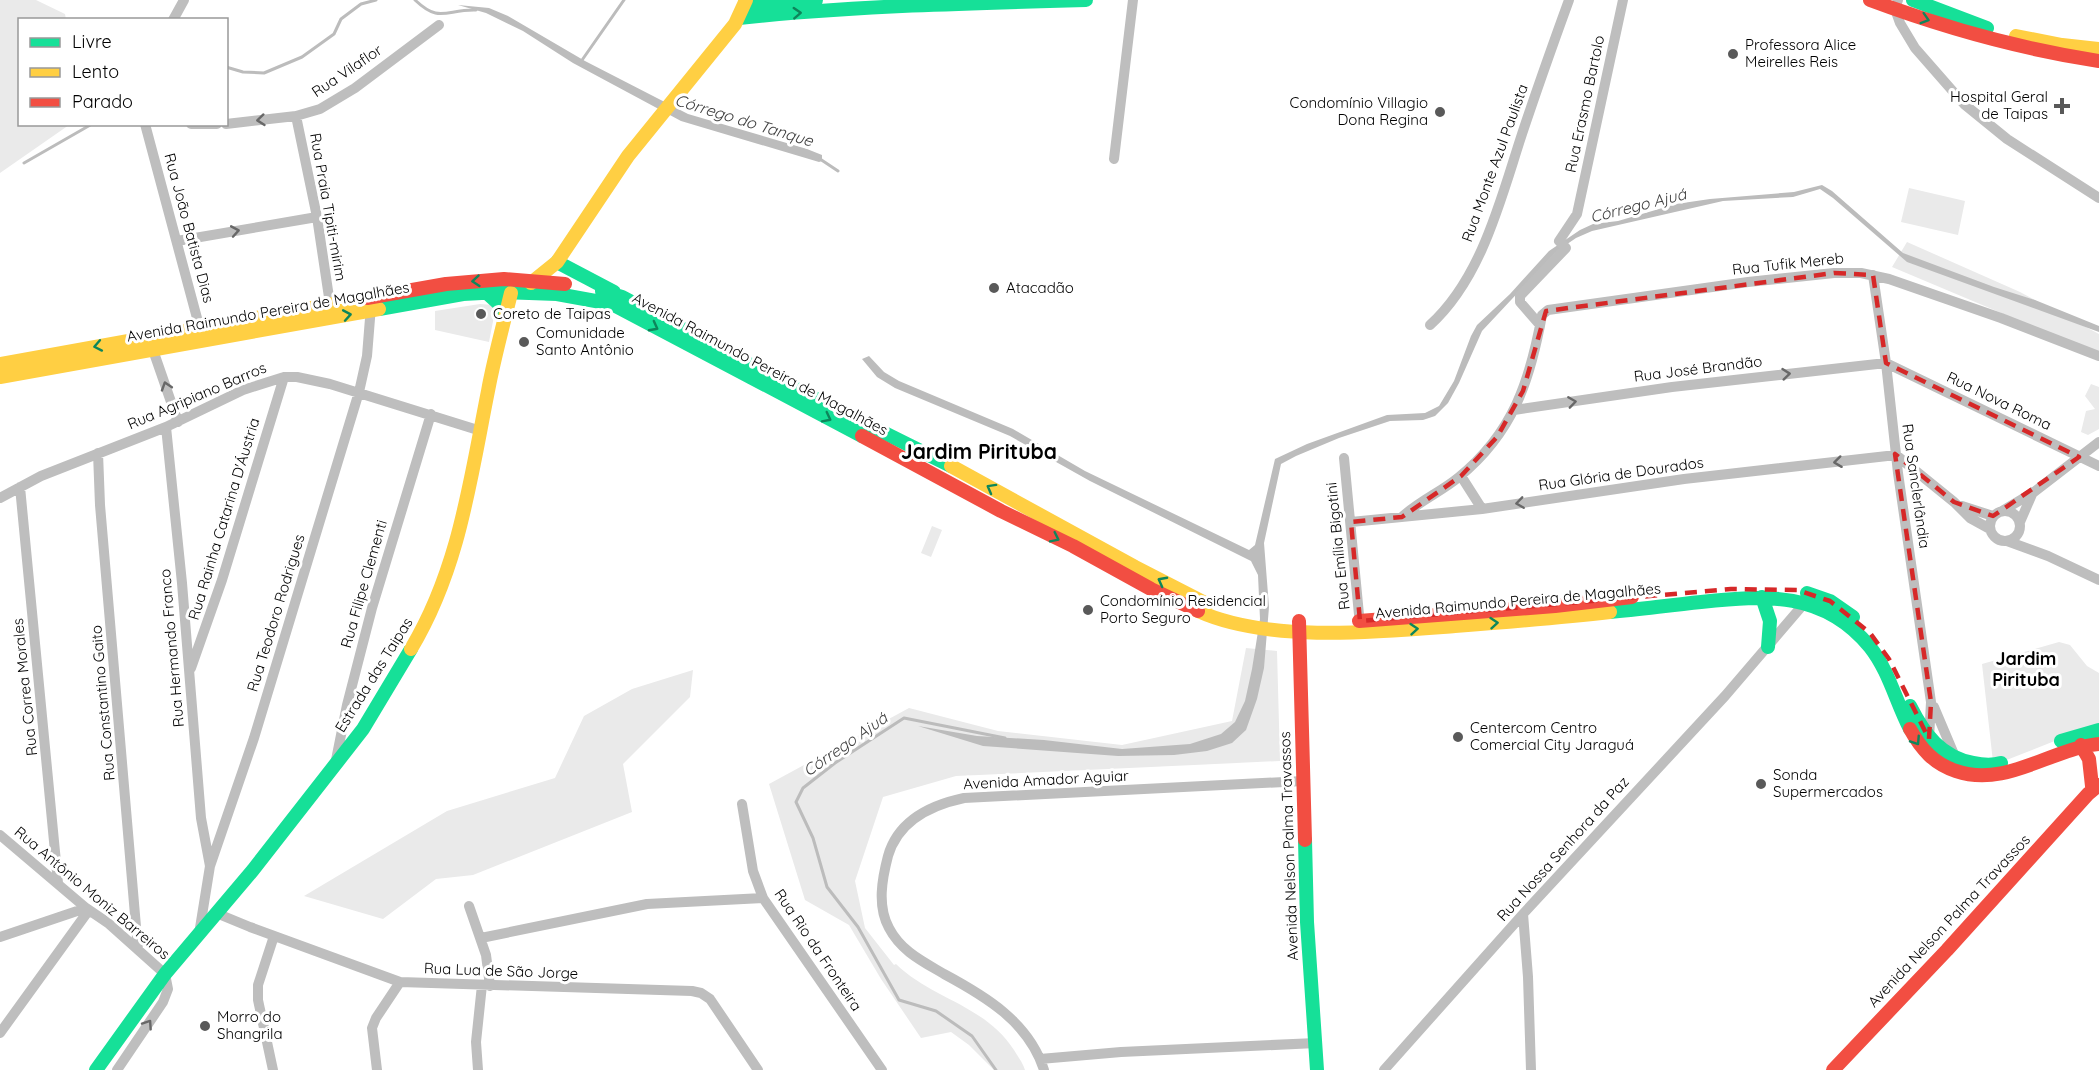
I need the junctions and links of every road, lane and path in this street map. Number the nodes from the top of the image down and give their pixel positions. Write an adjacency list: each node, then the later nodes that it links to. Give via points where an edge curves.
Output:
1 (184, 0): 13 (street)
2 (816, 0): 10 (main road)
3 (1070, 0): 4 (main road); 11 (main road)
4 (1086, 0)
5 (1133, 0): 21 (street)
6 (1569, 0): 35 (street, Rua Monte Azul Paulista, via 1485,239 1454,301)
7 (1623, 0): 34 (street, Rua Erasmo Bartolo, via 1577,214 1561,246 1520,296 1520,302)
8 (1870, 0): 12 (main road)
9 (1913, 0): 16 (main road, via 1980,26 2062,45)
10 (746, 2): 14 (main road)
11 (911, 3): 14 (main road, one-way to 11)
12 (1896, 4): 17 (main road, one-way to 17, via 1980,36 2041,52); 22 (street, via 1900,23 1915,48 1964,104 2007,140)
13 (174, 18)
14 (739, 18): 25 (main road, via 609,181)
15 (439, 25): 18 (street, Rua Vilaflor, via 336,101)
16 (2099, 49)
17 (2099, 61)
18 (296, 116): 19 (street, Rua Vilaflor, one-way to 19); 23 (street, Rua Praia Tipiti-mirim)
19 (228, 124)
20 (146, 126): 24 (street, Rua João Batista Dias)
21 (1114, 159)
22 (2099, 198)
23 (317, 217): 24 (street, one-way to 23); 31 (street, Rua Praia Tipiti-mirim)
24 (177, 241): 37 (street, Rua João Batista Dias)
25 (557, 262): 27 (main road); 30 (main road)
26 (1873, 274): 34 (street, Rua Tufik Mereb, via 1834,273 1694,289 1548,310); 39 (street, Rua Tufik Mereb); 40 (street, Rua Sanclerlândia)
27 (535, 281): 29 (main road); 30 (main road, Avenida Raimundo Pereira de Magalhães, via 591,288); 32 (main road, Avenida Raimundo Pereira de Magalhães, one-way to 32, via 446,284)
28 (487, 292): 29 (main road, Avenida Raimundo Pereira de Magalhães); 32 (main road, Avenida Raimundo Pereira de Magalhães); 33 (main road)
29 (512, 293): 33 (main road, Estrada das Taipas); 72 (main road, Avenida Raimundo Pereira de Magalhães, one-way to 72, via 561,294 612,304 1152,589 1215,619)
30 (622, 297): 72 (main road, Avenida Raimundo Pereira de Magalhães, one-way to 30, via 1203,602 939,459)
31 (330, 304): 32 (main road, Avenida Raimundo Pereira de Magalhães); 36 (main road, via 320,312 270,321); 37 (main road, Avenida Raimundo Pereira de Magalhães)
32 (371, 304): 36 (main road, Avenida Raimundo Pereira de Magalhães, one-way to 32); 44 (street, Rua Teodoro Rodrigues, via 367,356)
33 (506, 315): 49 (main road, Estrada das Taipas)
34 (1541, 320): 45 (street, via 1529,373)
35 (1430, 325)
36 (249, 332): 37 (main road, Avenida Raimundo Pereira de Magalhães)
37 (201, 333): 38 (main road, Avenida Raimundo Pereira de Magalhães); 41 (main road, Avenida Raimundo Pereira de Magalhães, one-way to 41)
38 (153, 350): 42 (main road, Avenida Raimundo Pereira de Magalhães); 47 (street, one-way to 38)
39 (2099, 356)
40 (1886, 363): 45 (street, Rua José Brandão, one-way to 40, via 1672,387); 52 (street, Rua Sanclerlândia); 53 (street, Rua Nova Roma)
41 (0, 364)
42 (0, 377)
43 (284, 377): 44 (street, Rua Agripiano Barros); 47 (street, Rua Agripiano Barros, via 243,390); 76 (street, Rua Rainha Catarina D'Áustria, via 219,590)
44 (359, 392): 46 (street, Rua Agripiano Barros); 88 (street, Rua Teodoro Rodrigues, via 254,738)
45 (1514, 410): 56 (street, via 1497,437)
46 (431, 414): 49 (street, Rua Agripiano Barros); 83 (street, Rua Filipe Clementi, via 369,620)
47 (178, 422): 48 (street, Rua Agripiano Barros)
48 (166, 427): 51 (street, Rua Agripiano Barros); 76 (street, Rua Hermando Franco)
49 (481, 431): 83 (main road, Estrada das Taipas, via 464,516 441,588 394,680)
50 (2099, 442): 53 (street)
51 (98, 453): 57 (street, Rua Agripiano Barros); 99 (street, Rua Constantino Gaito)
52 (1896, 455): 60 (street); 61 (street, Rua Glória de Dourados, one-way to 61, via 1684,479); 77 (street, Rua Sanclerlândia)
53 (2079, 457): 55 (street, Rua Nova Roma); 58 (street)
54 (1344, 458): 64 (street, Rua Emília Bigotini)
55 (2099, 466)
56 (1461, 476): 61 (street); 63 (street)
57 (20, 487): 59 (street, Rua Agripiano Barros); 89 (street, Rua Correa Morales)
58 (2034, 492): 62 (street); 65 (street)
59 (0, 498)
60 (1954, 502): 62 (street, via 1975,511); 66 (street, via 1970,518)
61 (1482, 509): 63 (street, Rua Glória de Dourados)
62 (1997, 514): 65 (street, via 2015,514); 66 (street)
63 (1402, 517): 64 (street, Rua Glória de Dourados)
64 (1351, 522): 74 (street, Rua Emília Bigotini)
65 (2019, 527): 67 (street); 68 (street)
66 (1990, 529): 67 (street, via 1997,540)
67 (2007, 542): 68 (street)
68 (2048, 556): 69 (street)
69 (2099, 580)
70 (1762, 597): 71 (main road, Avenida Raimundo Pereira de Magalhães); 74 (main road, Avenida Raimundo Pereira de Magalhães, one-way to 70, via 1457,627); 75 (main road, via 1772,620)
71 (1808, 599): 74 (main road, Avenida Raimundo Pereira de Magalhães, via 1784,588 1753,588); 75 (street, Rua Nossa Senhora da Paz); 79 (main road, Avenida Raimundo Pereira de Magalhães, via 1830,602 1870,633 1889,659); 81 (main road, Avenida Raimundo Pereira de Magalhães, one-way to 81, via 1866,643 1886,673 1913,737 1934,760 1953,771 1980,777 2002,774)
72 (1254, 623): 73 (main road, Avenida Raimundo Pereira de Magalhães)
73 (1299, 627): 74 (main road, Avenida Raimundo Pereira de Magalhães); 84 (main road, Avenida Nelson Palma Travassos)
74 (1360, 627)
75 (1768, 647): 94 (street, Rua Nossa Senhora da Paz)
76 (190, 669): 88 (street, Rua Hermando Franco, via 201,818)
77 (1931, 702): 79 (street, Rua Sanclerlândia); 82 (street, Rua Sanclerlândia)
78 (2099, 730): 82 (main road, Avenida Raimundo Pereira de Magalhães, via 1994,765)
79 (1929, 739): 82 (main road, Avenida Raimundo Pereira de Magalhães)
80 (2099, 744): 81 (main road, Avenida Raimundo Pereira de Magalhães)
81 (2081, 745): 85 (main road)
82 (1956, 760)
83 (336, 764): 93 (main road, Estrada das Taipas)
84 (1303, 781): 104 (main road, Avenida Nelson Palma Travassos); 105 (street, Avenida Amador Aguiar, via 964,798 923,811 909,823 898,835 882,880 882,906 888,926 913,956 1004,1011)
85 (2095, 785): 116 (main road, Avenida Nelson Palma Travassos)
86 (742, 804): 90 (street, Rua Rio da Fronteira, via 753,871)
87 (0, 835): 89 (street, Rua Antônio Moniz Barreiros)
88 (210, 866): 95 (street, Rua Teodoro Rodrigues)
89 (58, 883): 92 (street, Rua Antônio Moniz Barreiros)
90 (763, 898): 98 (street, via 647,904); 112 (street, Rua Rio da Fronteira)
91 (470, 906): 98 (street)
92 (88, 909): 97 (street); 99 (street, Rua Antônio Moniz Barreiros); 103 (street)
93 (216, 913): 95 (main road, Estrada das Taipas); 96 (street, Rua Lua de São Jorge)
94 (1523, 914): 114 (street, Rua Nossa Senhora da Paz); 115 (street)
95 (198, 934): 100 (main road, Estrada das Taipas)
96 (273, 936): 101 (street, Rua Lua de São Jorge); 108 (street, via 258,985 258,1000)
97 (0, 937)
98 (481, 938): 102 (street)
99 (138, 950): 100 (street, Rua Antônio Moniz Barreiros)
100 (165, 974): 106 (main road, Estrada das Taipas); 107 (street, one-way to 100, via 163,1002 168,989)
101 (400, 982): 102 (street, Rua Lua de São Jorge); 109 (street, via 372,1028)
102 (486, 986): 110 (street, via 476,1042); 111 (street, Rua Lua de São Jorge, via 701,993 710,999)
103 (0, 1033)
104 (1316, 1043): 105 (street, via 1121,1052); 113 (main road, Avenida Nelson Palma Travassos)
105 (1042, 1065)
106 (96, 1070)
107 (117, 1070)
108 (273, 1070)
109 (377, 1070)
110 (478, 1070)
111 (758, 1070)
112 (882, 1070)
113 (1317, 1070)
114 (1384, 1070)
115 (1531, 1070)
116 (1833, 1070)

